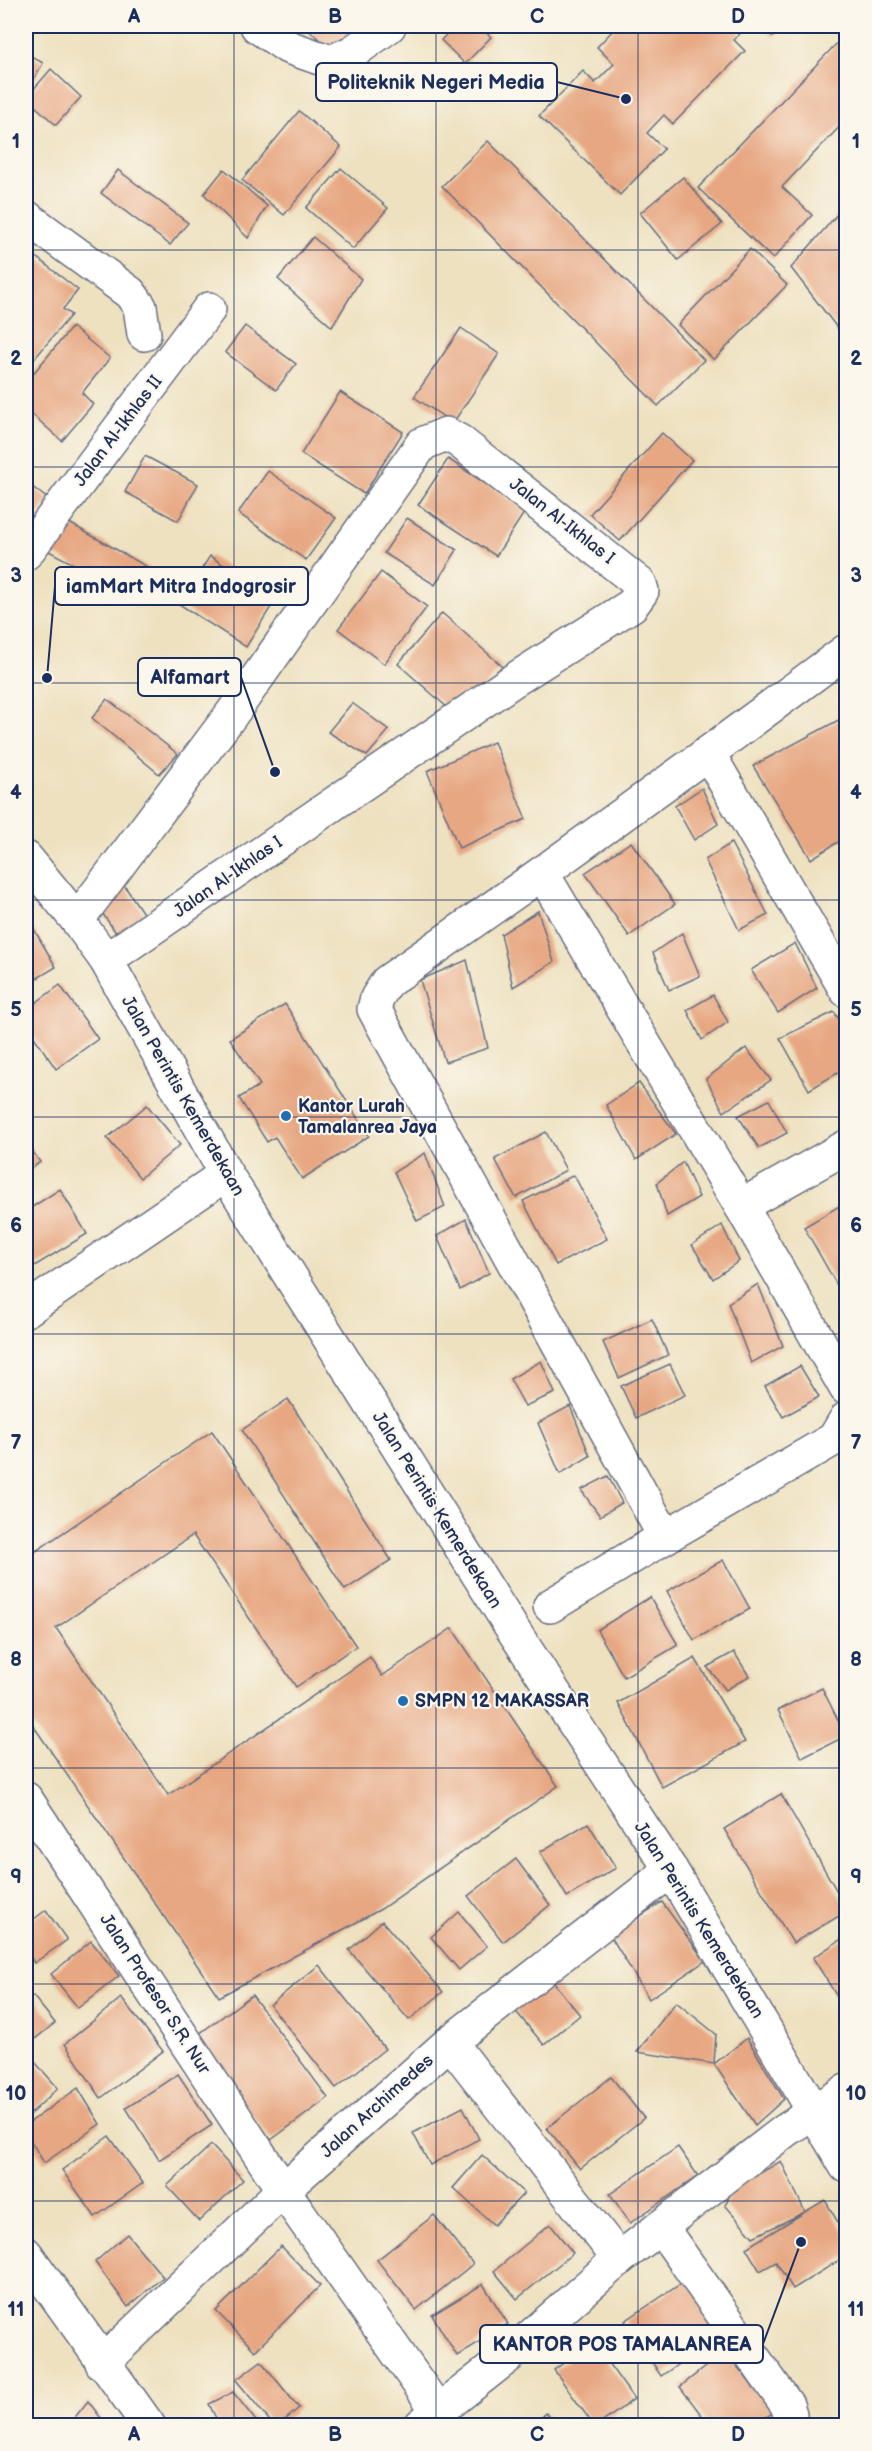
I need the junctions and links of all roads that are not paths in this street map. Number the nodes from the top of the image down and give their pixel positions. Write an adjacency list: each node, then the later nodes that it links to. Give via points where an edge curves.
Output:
1 (257, 26): 2 (street, via 288,47 331,62 353,52)
2 (389, 26)
3 (26, 216): 5 (street, via 130,293 141,307)
4 (209, 309): 6 (street, Jalan Al-Ikhlas II)
5 (144, 334)
6 (26, 553)
7 (846, 651): 8 (street)
8 (708, 753): 10 (street); 13 (street)
9 (26, 858): 11 (street, Jalan Perintis Kemerdekaan)
10 (542, 873): 16 (street); 20 (street, via 387,982 374,1009)
11 (77, 920): 12 (street, Jalan Perintis Kemerdekaan); 12 (street, Jalan Al-Ikhlas I, via 231,715 422,444 446,434 459,441 640,584 642,591 632,606 514,680)
12 (106, 960): 15 (street, Jalan Perintis Kemerdekaan)
13 (846, 990)
14 (846, 1147): 16 (street)
15 (226, 1174): 17 (street); 23 (street, Jalan Perintis Kemerdekaan, via 513,1630)
16 (741, 1206): 18 (street)
17 (26, 1310)
18 (846, 1388)
19 (846, 1419): 20 (street, via 834,1439)
20 (665, 1537): 21 (street)
21 (550, 1606)
22 (26, 1799): 28 (street, Jalan Profesor S.R. Nur)
23 (671, 1870): 24 (street, Jalan Archimedes); 26 (street, Jalan Perintis Kemerdekaan)
24 (450, 2042): 28 (street, Jalan Archimedes); 30 (street)
25 (846, 2091): 26 (street)
26 (815, 2111): 27 (street, Jalan Perintis Kemerdekaan); 29 (street)
27 (846, 2166)
28 (283, 2190): 32 (street, Jalan Archimedes); 33 (street, Jalan Profesor S.R. Nur)
29 (661, 2227): 30 (street); 35 (street, via 787,2404)
30 (618, 2259): 33 (street, via 512,2354)
31 (28, 2267): 32 (street)
32 (102, 2363): 34 (street)
33 (430, 2418)
34 (149, 2426)
35 (789, 2426)

